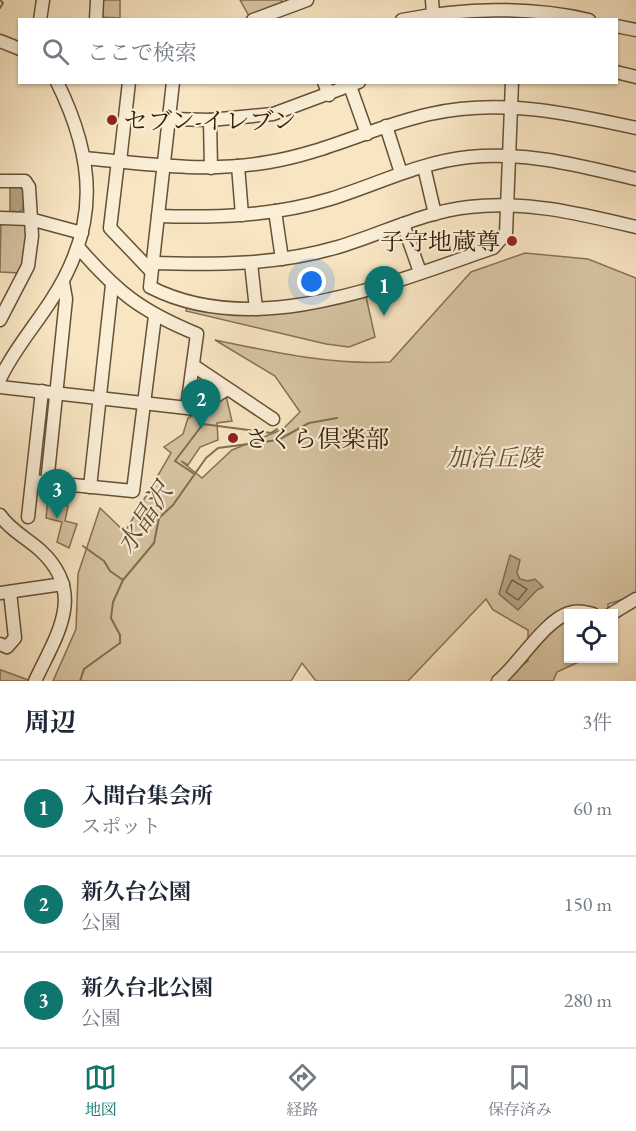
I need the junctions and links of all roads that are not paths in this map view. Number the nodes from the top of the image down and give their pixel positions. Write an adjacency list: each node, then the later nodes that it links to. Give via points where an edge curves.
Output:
1 (43, 0): 9 (street)
2 (97, 0): 10 (street)
3 (307, 0): 5 (street)
4 (432, 0): 7 (street)
5 (282, 10): 11 (street)
6 (514, 10): 8 (street); 13 (street)
7 (433, 14): 8 (street); 12 (street)
8 (469, 15)
9 (40, 18)
10 (96, 18)
11 (259, 18)
12 (412, 18)
13 (574, 18)
14 (618, 26): 15 (street)
15 (636, 30)
16 (0, 41): 17 (street)
17 (18, 48)
18 (618, 72): 19 (street)
19 (636, 77)
20 (58, 84): 34 (street, via 75,118)
21 (129, 84): 35 (street)
22 (173, 84): 28 (street)
23 (325, 84): 26 (street)
24 (355, 84): 26 (street); 32 (street)
25 (512, 84): 27 (street)
26 (329, 95): 29 (street, via 273,114)
27 (511, 108): 30 (street, via 455,110); 31 (street, via 572,114); 33 (street)
28 (170, 119): 29 (street); 37 (street)
29 (210, 120): 39 (street)
30 (386, 126): 32 (street); 40 (street)
31 (636, 129)
32 (367, 134): 36 (street, via 312,153)
33 (510, 156): 38 (street, via 470,157); 41 (street, via 567,163); 43 (street)
34 (84, 158): 35 (street); 52 (street, via 88,175)
35 (119, 161): 37 (street); 56 (street, via 110,228)
36 (238, 166): 39 (street); 46 (street)
37 (164, 167): 39 (street); 47 (street)
38 (424, 167): 40 (street); 45 (street)
39 (211, 168)
40 (401, 173): 44 (street, via 328,200)
41 (636, 179)
42 (0, 181): 49 (street, via 25,182 29,187)
43 (507, 205): 45 (street); 51 (street, via 563,210); 57 (street, via 506,233 493,248)
44 (275, 211): 46 (street); 54 (street)
45 (435, 214): 50 (street)
46 (243, 215): 47 (street)
47 (158, 216): 56 (street)
48 (0, 218): 49 (street)
49 (30, 219): 52 (street); 62 (street, via 28,266)
50 (403, 224): 54 (street, via 338,247); 57 (street)
51 (636, 227)
52 (82, 233): 53 (street)
53 (78, 247): 58 (street); 59 (street)
54 (282, 259): 55 (street)
55 (251, 263): 56 (street); 60 (street)
56 (152, 267): 60 (street, via 150,287 169,297)
57 (420, 272): 60 (street, via 317,302)
58 (63, 282): 63 (street); 70 (street, via 66,298)
59 (112, 285): 61 (street); 71 (street)
60 (256, 309)
61 (155, 316): 65 (street, via 197,334); 72 (street)
62 (0, 320)
63 (15, 350): 64 (street); 66 (street)
64 (0, 359)
65 (194, 366): 68 (street); 73 (street)
66 (0, 379)
67 (0, 387): 69 (street)
68 (227, 389): 73 (street, via 196,409); 74 (street)
69 (42, 391): 70 (street); 75 (street)
70 (56, 393): 71 (street); 76 (street)
71 (100, 398): 72 (street); 77 (street)
72 (144, 402): 73 (street); 77 (street, via 133,491)
73 (187, 407)
74 (273, 419)
75 (33, 481): 76 (street); 79 (street)
76 (47, 483): 77 (street)
77 (90, 487)
78 (0, 515): 80 (street, via 42,552)
79 (28, 517)
80 (63, 584): 81 (street); 86 (street, via 61,627)
81 (5, 592): 85 (street, via 15,638 7,647)
82 (636, 599): 83 (street)
83 (618, 610)
84 (564, 616): 87 (street)
85 (0, 644)
86 (35, 681)
87 (498, 681)

